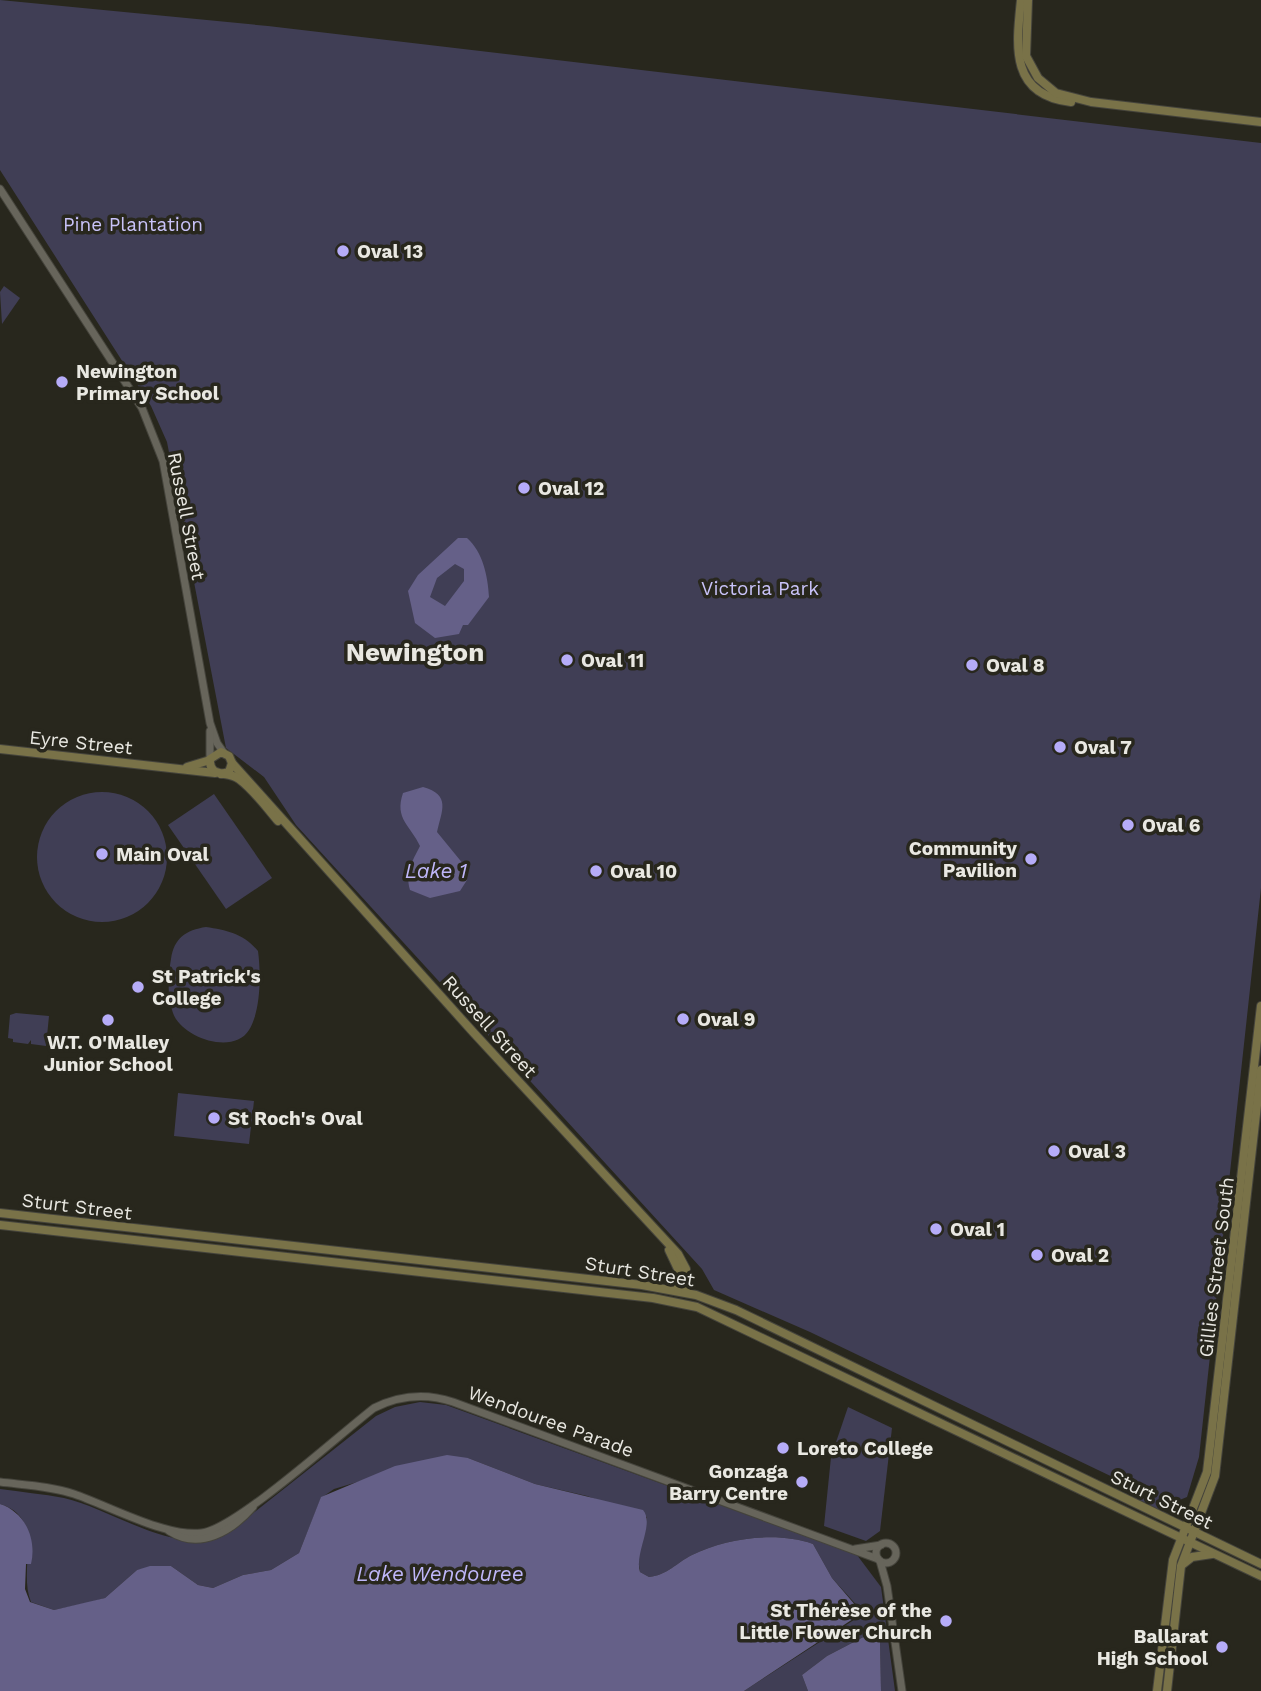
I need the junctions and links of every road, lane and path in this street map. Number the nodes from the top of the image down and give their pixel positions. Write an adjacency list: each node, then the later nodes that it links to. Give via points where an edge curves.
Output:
1 (1021, 0): 3 (main road, via 1017,48)
2 (1028, 0): 3 (main road)
3 (1027, 71): 4 (main road, via 1038,91 1052,98)
4 (1261, 122)
5 (0, 190): 6 (street, Russell Street, via 122,375 154,434 163,461)
6 (210, 723): 8 (street, Russell Street); 9 (street, Russell Street)
7 (0, 749): 11 (main road, Eyre Street)
8 (225, 753): 9 (main road); 10 (main road)
9 (210, 759): 11 (main road, Eyre Street, via 191,766); 12 (main road)
10 (232, 763): 12 (main road, via 230,770); 13 (main road, Russell Street)
11 (159, 767): 12 (main road, Eyre Street)
12 (218, 774): 13 (main road, Russell Street, via 236,777)
13 (252, 787): 19 (main road, Russell Street, via 660,1237 677,1258)
14 (1261, 1006): 16 (main road, Gillies Street South)
15 (1261, 1070): 16 (main road, Gillies Street South)
16 (1246, 1177): 22 (main road, Gillies Street South, via 1222,1378 1205,1479)
17 (0, 1213): 19 (main road, Sturt Street)
18 (0, 1225): 20 (main road, Sturt Street)
19 (682, 1291): 20 (street, Russell Street); 22 (main road, Sturt Street, via 736,1310)
20 (681, 1303): 23 (main road, Sturt Street, via 736,1323)
21 (0, 1482): 25 (street, Wendouree Parade, via 69,1492 163,1526 208,1532 258,1500 374,1408 393,1399 429,1396)
22 (1188, 1529): 23 (main road, Gillies Street South); 29 (main road, Sturt Street)
23 (1184, 1539): 26 (main road, Sturt Street); 30 (main road); 34 (main road, via 1170,1578)
24 (882, 1545): 25 (street, Wendouree Parade); 27 (street, via 877,1550); 28 (street, via 894,1548)
25 (854, 1549): 27 (street, Wendouree Parade)
26 (1218, 1554): 30 (main road, via 1197,1555); 31 (main road, Sturt Street)
27 (879, 1560): 28 (street); 32 (street)
28 (893, 1560): 32 (street)
29 (1261, 1564)
30 (1181, 1566): 35 (main road)
31 (1261, 1576)
32 (887, 1586): 33 (street)
33 (902, 1691)
34 (1157, 1691)
35 (1167, 1691)

